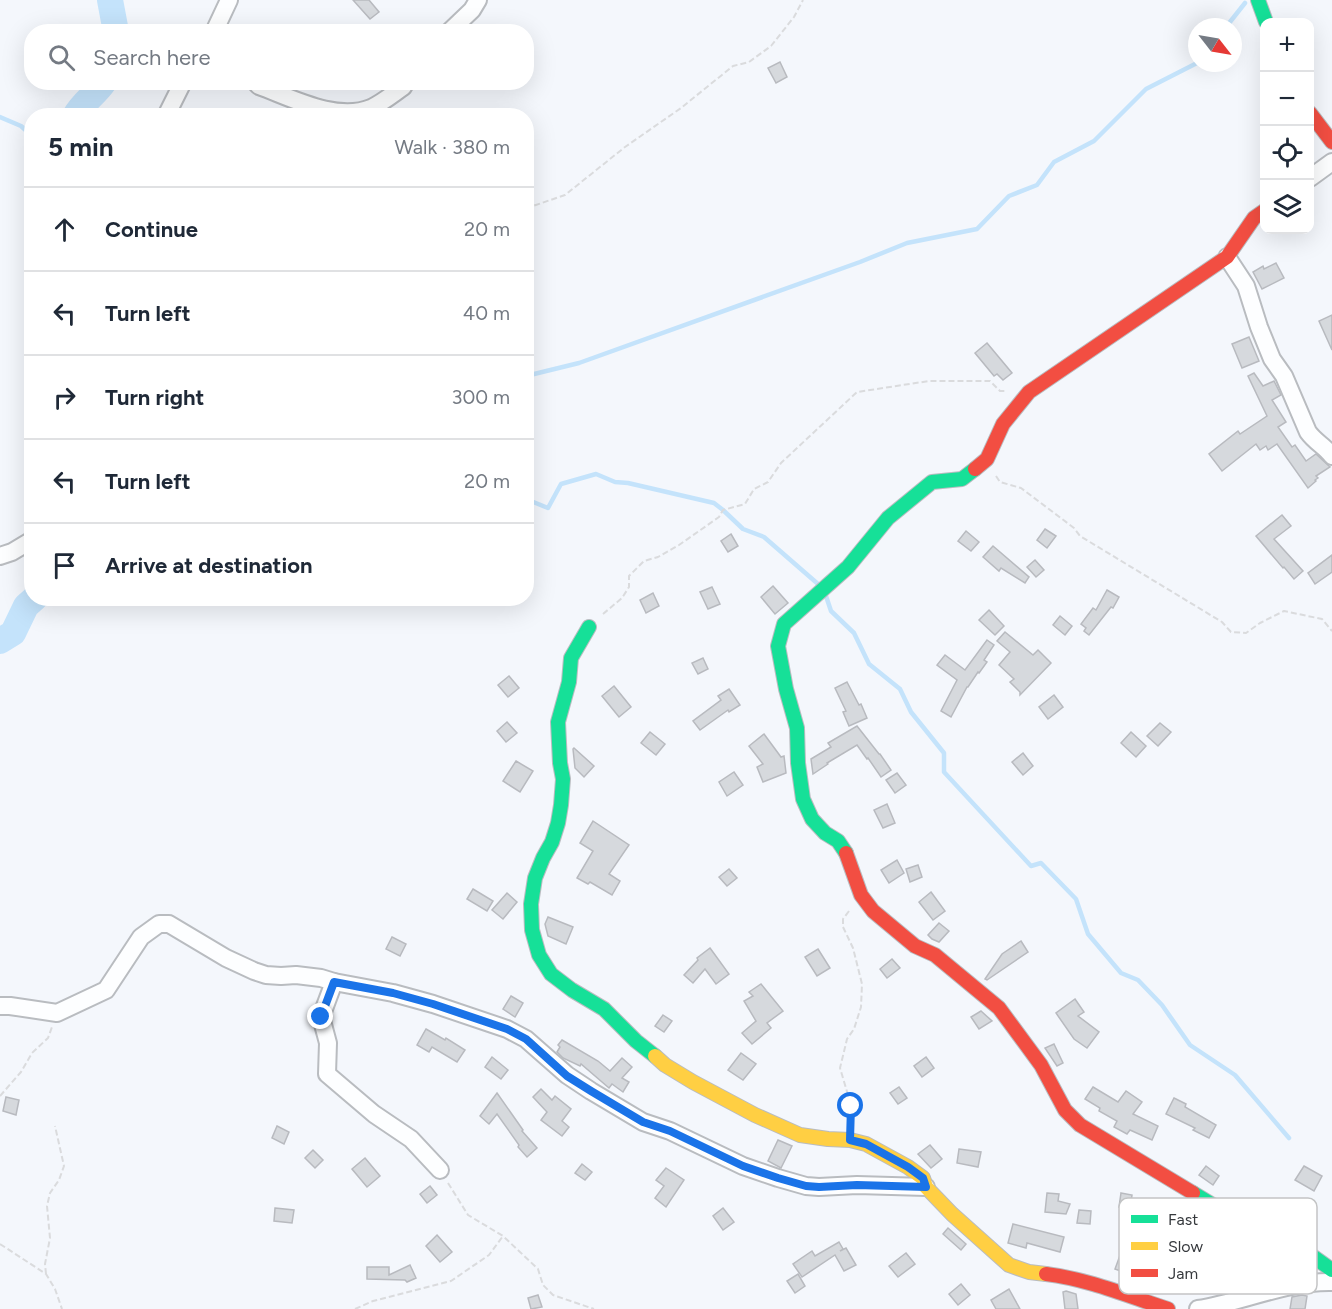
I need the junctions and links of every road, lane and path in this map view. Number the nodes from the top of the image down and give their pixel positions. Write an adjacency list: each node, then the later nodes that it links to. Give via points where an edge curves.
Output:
1 (229, 0): 6 (street)
2 (478, 0): 7 (street)
3 (803, 0): 18 (path, via 771,46 749,62 733,66 565,195)
4 (1258, 0): 5 (street)
5 (1265, 18)
6 (218, 24)
7 (457, 24)
8 (179, 90): 11 (street)
9 (270, 90): 12 (street)
10 (398, 90): 13 (street)
11 (170, 108)
12 (321, 108)
13 (369, 108)
14 (1314, 118): 15 (street)
15 (1332, 142)
16 (1332, 162): 17 (street)
17 (1314, 175)
18 (534, 206)
19 (1260, 214): 20 (street)
20 (1227, 257): 21 (street); 22 (street, via 1246,286 1272,359 1284,376 1308,432)
21 (1029, 392): 23 (street, via 1004,424); 26 (path, via 1000,391 990,381 929,381 857,392 781,463 768,482 754,489 745,504 723,510 679,545 644,561 629,576 622,597)
22 (1332, 456)
23 (987, 459): 27 (path, via 1000,482 1021,488 1080,536 1222,622 1231,632 1246,633 1284,611 1322,619); 28 (street, via 962,479 932,482 888,518 848,567 784,624 778,646 797,728 803,799 812,819 846,853)
24 (24, 545): 25 (street)
25 (0, 556)
26 (589, 627): 34 (street, via 571,658 558,722 561,805 531,904 538,955 551,974 604,1009 665,1065 693,1082 800,1135)
27 (1332, 631)
28 (861, 895): 34 (path, via 843,919 862,984 861,1007 840,1068 851,1106); 37 (street, via 873,911 915,946 935,955 999,1008 1041,1065 1065,1110 1080,1125)
29 (334, 982): 31 (street, via 254,971 164,923 141,937 106,990); 35 (street, via 321,1017 328,1043 327,1074 411,1139); 36 (street, via 393,993 507,1029 526,1039 567,1076 643,1122 743,1166 806,1186)
30 (0, 1006): 31 (street)
31 (57, 1013): 32 (path, via 48,1038)
32 (0, 1096)
33 (55, 1126): 42 (path, via 64,1166 47,1206 50,1238)
34 (850, 1140): 36 (street, via 866,1144 908,1167 923,1178)
35 (440, 1170): 38 (path, via 468,1215)
36 (926, 1187): 45 (street, via 1009,1265)
37 (1201, 1198)
38 (504, 1236): 49 (path, via 489,1255 451,1281); 50 (path, via 538,1269 543,1285 553,1295)
39 (0, 1244): 42 (path)
40 (1317, 1259): 41 (street)
41 (1332, 1270)
42 (46, 1274): 48 (path)
43 (1332, 1282): 44 (street)
44 (1317, 1283)
45 (1119, 1293)
46 (1122, 1294): 51 (street)
47 (1264, 1294): 52 (street)
48 (62, 1309)
49 (355, 1309)
50 (594, 1309)
51 (1168, 1309)
52 (1198, 1309)

